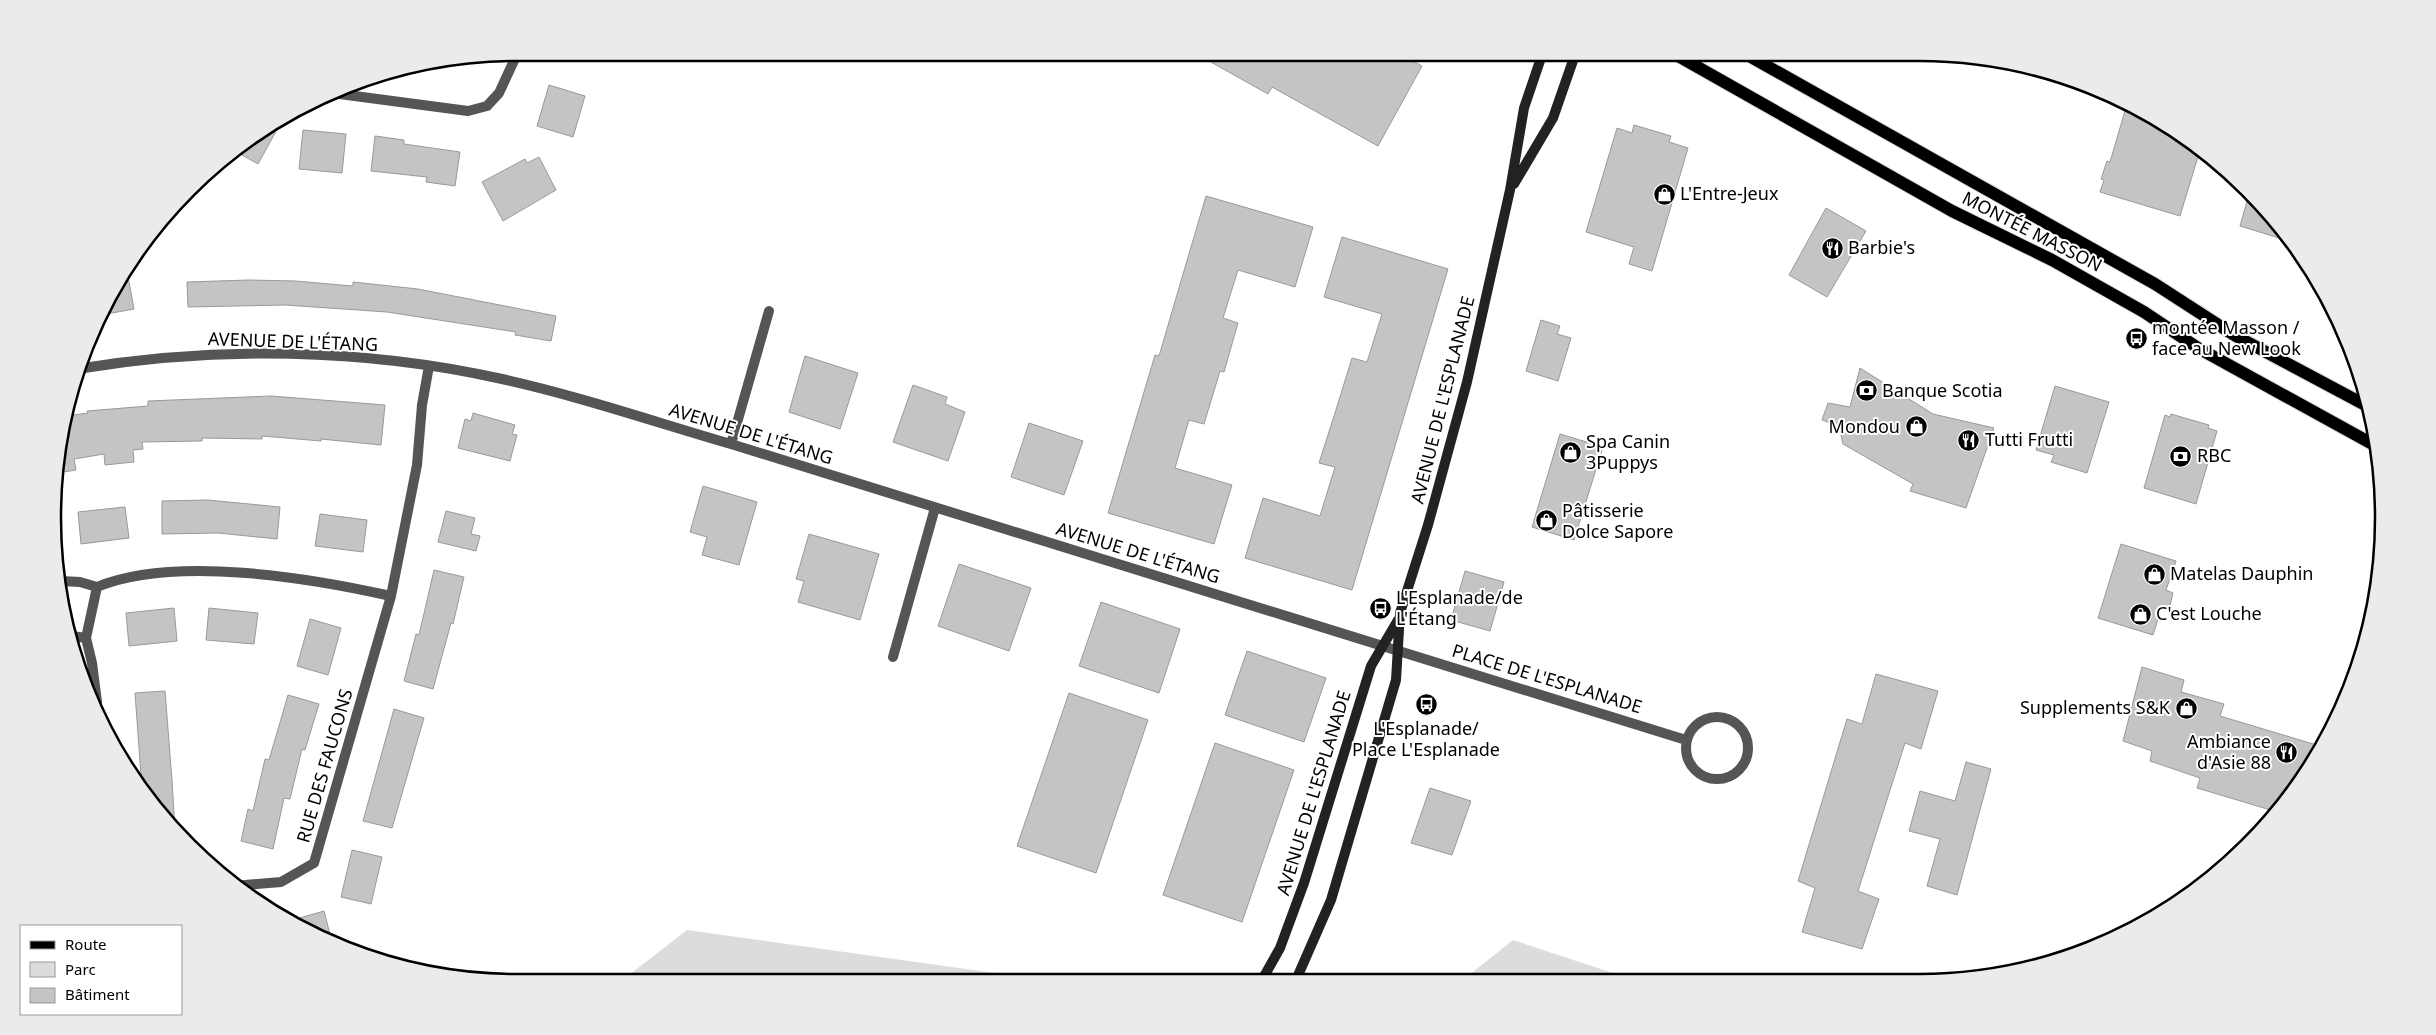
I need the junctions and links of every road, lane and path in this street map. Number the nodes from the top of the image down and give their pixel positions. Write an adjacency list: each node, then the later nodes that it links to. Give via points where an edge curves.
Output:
1 (514, 61): 6 (street, via 499,93 487,106 468,111)
2 (1540, 61): 7 (street, AVENUE DE L'ESPLANADE, via 1524,108)
3 (1573, 61): 7 (street, AVENUE DE L'ESPLANADE, via 1553,118)
4 (1687, 61): 12 (main road, MONTÉE MASSON, via 1952,210 2052,260 2144,312 2198,348)
5 (1758, 61): 11 (main road, MONTÉE MASSON, via 2156,284 2234,335)
6 (344, 96)
7 (1510, 190): 18 (street, AVENUE DE L'ESPLANADE, via 1462,399)
8 (769, 311): 13 (street)
9 (429, 366): 10 (street, AVENUE DE L'ÉTANG, via 337,356 275,354 197,355); 13 (street, AVENUE DE L'ÉTANG, via 552,392); 17 (street, RUE DES FAUCONS, via 417,465)
10 (86, 368)
11 (2360, 402)
12 (2368, 442)
13 (731, 444): 14 (street, AVENUE DE L'ÉTANG)
14 (935, 508): 21 (street, AVENUE DE L'ÉTANG); 23 (street)
15 (66, 581): 16 (street)
16 (97, 587): 17 (street, via 112,581 185,570 283,576); 20 (street)
17 (391, 596): 26 (street, RUE DES FAUCONS, via 314,863 281,882)
18 (1400, 617): 21 (street, AVENUE DE L'ESPLANADE); 22 (street, AVENUE DE L'ESPLANADE)
19 (77, 637): 20 (street)
20 (86, 638): 24 (street)
21 (1384, 645): 22 (street, AVENUE DE L'ÉTANG); 27 (street, AVENUE DE L'ESPLANADE, via 1371,666 1284,939)
22 (1397, 649): 25 (street, PLACE DE L'ESPLANADE); 28 (street, AVENUE DE L'ESPLANADE, via 1396,680 1331,900)
23 (893, 657)
24 (96, 691)
25 (1686, 740): 25 (street, via 1688,761 1694,770 1708,778 1724,779 1734,775 1746,758 1746,737 1741,729 1725,718 1715,717 1697,724)
26 (248, 885)
27 (1265, 974)
28 (1299, 974)

